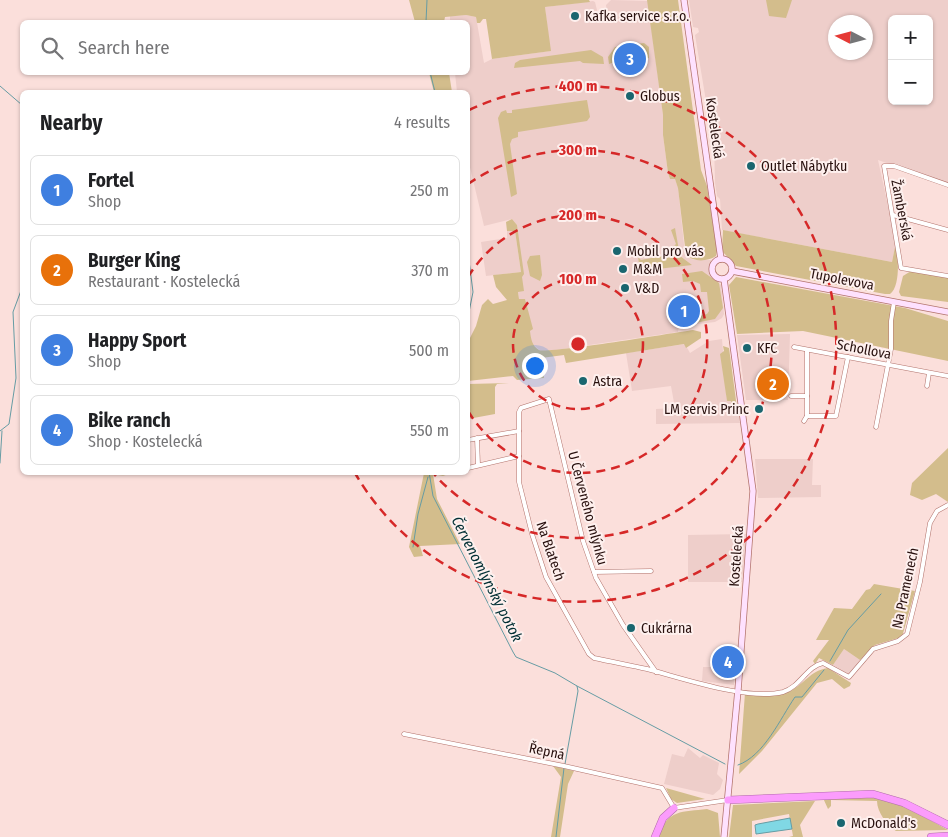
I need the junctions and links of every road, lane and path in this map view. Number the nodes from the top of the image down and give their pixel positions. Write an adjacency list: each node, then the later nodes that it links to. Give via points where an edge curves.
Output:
1 (684, 0): 5 (main road, Kostelecká)
2 (948, 185): 3 (street, Žamberská, via 894,166 884,166)
3 (893, 215): 4 (street); 7 (street, Žamberská, via 901,268)
4 (948, 230)
5 (721, 259): 6 (main road, via 730,263); 8 (main road, via 714,262 712,269 715,277)
6 (732, 271): 8 (main road); 9 (main road, Tupolevova)
7 (948, 276)
8 (724, 279): 34 (main road, Kostelecká, via 753,491)
9 (894, 302): 10 (main road, Tupolevova); 14 (street)
10 (948, 312)
11 (794, 347): 12 (street, Schollova)
12 (806, 350): 13 (street, Schollova); 19 (street)
13 (848, 357): 14 (street, Schollova); 21 (street, via 836,416)
14 (888, 365): 15 (street, Schollova); 23 (street)
15 (929, 373): 16 (street, Schollova); 17 (street)
16 (948, 376)
17 (927, 386)
18 (791, 396): 19 (street)
19 (807, 396): 21 (street)
20 (549, 399): 24 (street, Na Blatech, via 519,410); 32 (street, U Červeného mlýnku, via 583,541)
21 (807, 416): 22 (street)
22 (804, 421)
23 (876, 426)
24 (519, 432): 25 (street); 27 (street, Na Blatech)
25 (477, 438): 26 (street); 28 (street)
26 (470, 440)
27 (519, 456): 28 (street); 33 (street, Na Blatech, via 519,482 546,577 585,648 594,658)
28 (478, 465): 29 (street)
29 (470, 467)
30 (948, 505): 34 (street, Na Pramenech, via 937,511 930,522 920,582 905,637 872,649 849,677 823,663 782,692)
31 (651, 571): 32 (street)
32 (594, 572): 33 (street, U Červeného mlýnku, via 623,625)
33 (656, 672): 34 (street)
34 (738, 690): 36 (main road, Kostelecká)
35 (404, 734): 37 (street, Řepná, via 662,788)
36 (728, 800): 37 (street); 38 (highway, via 873,794 904,803); 41 (main road, Kostelecká)
37 (674, 808): 40 (highway, via 663,818)
38 (948, 825)
39 (948, 836): 42 (highway)
40 (654, 837)
41 (724, 837)
42 (930, 837)

